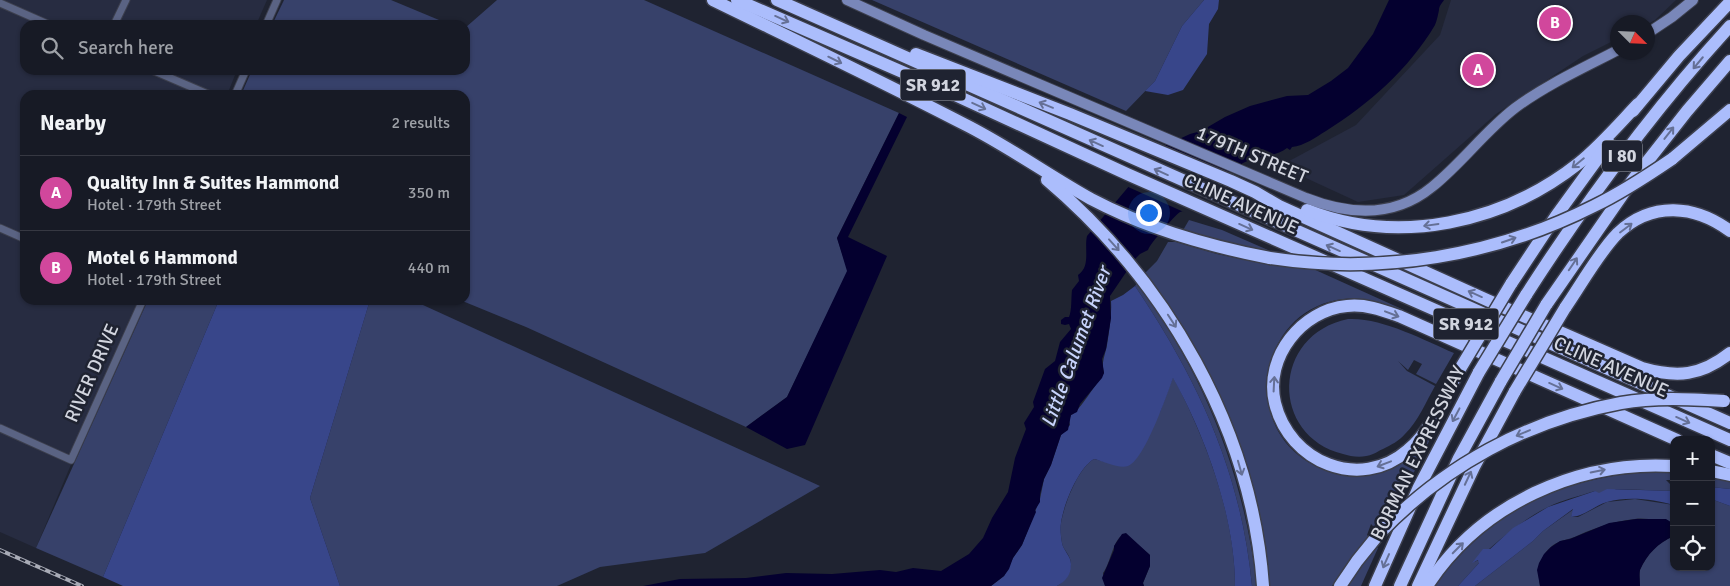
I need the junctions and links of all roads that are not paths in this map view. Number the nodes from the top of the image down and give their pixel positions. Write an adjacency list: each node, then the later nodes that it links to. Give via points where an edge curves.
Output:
1 (126, 0): 11 (street)
2 (277, 0): 12 (street)
3 (713, 0): 24 (highway, one-way to 24, via 966,125)
4 (737, 0): 39 (highway, CLINE AVENUE / SR 912, one-way to 39)
5 (777, 0): 15 (highway, CLINE AVENUE / SR 912)
6 (847, 0): 16 (street, 179TH STREET, via 1306,198 1347,210 1372,211 1414,199 1432,188 1514,109)
7 (1693, 0): 14 (street)
8 (1730, 2): 22 (highway)
9 (0, 3): 10 (street)
10 (39, 20)
11 (116, 20)
12 (268, 20)
13 (1730, 26): 47 (highway, BORMAN EXPRESSWAY / I 80, one-way to 47, bridge, via 1632,142 1526,295 1479,372 1419,487)
14 (1655, 28)
15 (842, 29): 25 (highway, one-way to 15, via 926,57); 36 (highway, CLINE AVENUE / SR 912, one-way to 15)
16 (1610, 54)
17 (1730, 61): 48 (highway, BORMAN EXPRESSWAY / I 80, one-way to 17, bridge, via 1500,381 1546,305 1632,181)
18 (164, 75): 20 (street)
19 (244, 75): 21 (street)
20 (198, 90)
21 (237, 90)
22 (1638, 104): 25 (highway, one-way to 25, via 1580,162 1553,182 1525,198 1458,221 1386,228 1352,224); 30 (highway, one-way to 30, bridge, via 1556,216)
23 (1730, 110): 24 (highway, one-way to 23, bridge, via 1092,199 1185,238 1270,258 1326,264 1368,264 1420,260 1477,250 1566,220 1596,206 1672,159)
24 (1014, 153): 45 (highway, one-way to 45, via 1082,212 1115,246 1144,281 1186,345 1204,378 1235,452 1249,500)
25 (1255, 192): 34 (highway, one-way to 25, via 1697,372 1662,373 1642,368)
26 (0, 228): 28 (street)
27 (1730, 231): 49 (highway, one-way to 27, bridge, via 1474,466 1515,391 1565,308 1618,234 1641,218 1672,210 1702,214)
28 (20, 237)
29 (141, 305): 37 (street, RIVER DRIVE, via 71,460)
30 (1472, 349)
31 (1472, 349): 32 (highway, one-way to 32, bridge, via 1416,443 1397,458 1373,468 1333,467 1320,462 1288,434 1274,402 1273,384 1281,353 1304,323 1332,309 1378,308)
32 (1472, 349)
33 (1472, 349): 38 (highway, one-way to 38, bridge)
34 (1730, 353)
35 (1727, 401): 46 (highway, one-way to 46, bridge, via 1676,399 1623,403 1549,422 1502,442 1464,463 1425,492 1378,536)
36 (1730, 423)
37 (0, 428)
38 (1670, 437)
39 (1730, 440)
40 (1715, 457): 41 (highway)
41 (1730, 463)
42 (1670, 466): 50 (highway, one-way to 42, via 1470,536 1522,499 1572,478 1596,472 1619,467)
43 (1715, 472): 44 (highway)
44 (1730, 475)
45 (1263, 586)
46 (1340, 586)
47 (1374, 586)
48 (1400, 586)
49 (1418, 586)
50 (1427, 586)

